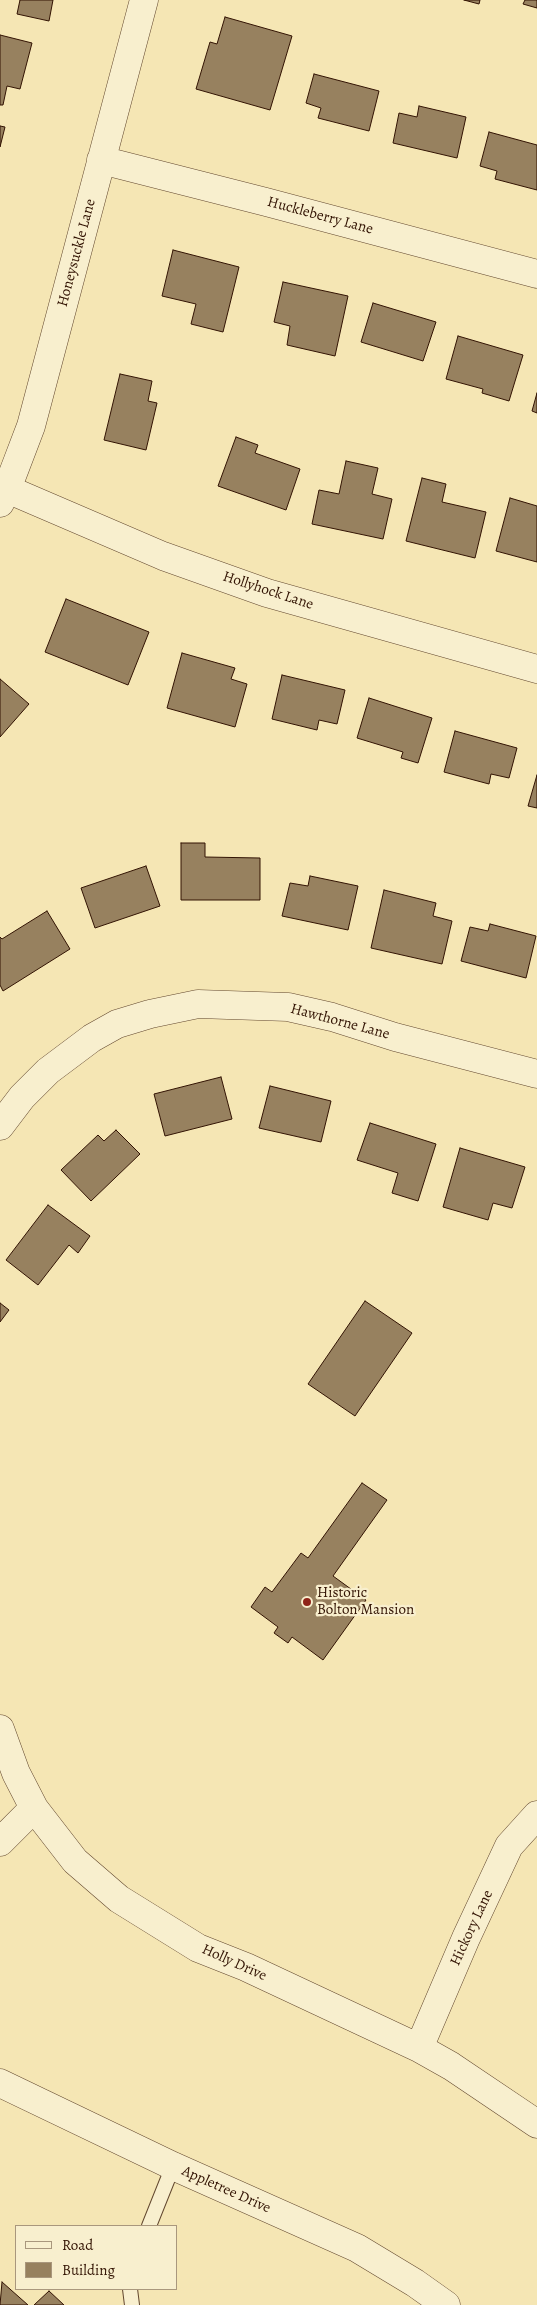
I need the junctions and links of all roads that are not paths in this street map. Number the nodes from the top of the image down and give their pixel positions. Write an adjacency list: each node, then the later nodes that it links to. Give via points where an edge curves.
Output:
1 (144, 0): 2 (street, Honeysuckle Lane)
2 (101, 160): 3 (street, Huckleberry Lane); 4 (street, Honeysuckle Lane, via 31,426)
3 (537, 274)
4 (4, 496): 5 (street, Hollyhock Lane, via 268,593)
5 (537, 669)
6 (537, 1074): 7 (street, Hawthorne Lane, via 288,1007 198,1004 117,1024 92,1038 48,1071)
7 (0, 1126)
8 (0, 1729): 9 (street, Holly Drive, via 16,1773)
9 (34, 1808): 11 (street); 12 (street, Holly Drive, via 75,1861 119,1899 198,1948)
10 (537, 1815): 12 (street, Hickory Lane, via 509,1846)
11 (0, 1842)
12 (419, 2048): 14 (street, Holly Drive)
13 (0, 2083): 15 (street, Appletree Drive)
14 (537, 2124)
15 (173, 2166): 16 (lane); 18 (street, Appletree Drive, via 357,2248 415,2283)
16 (149, 2225)
17 (130, 2290): 19 (lane)
18 (440, 2303)
19 (132, 2305)

